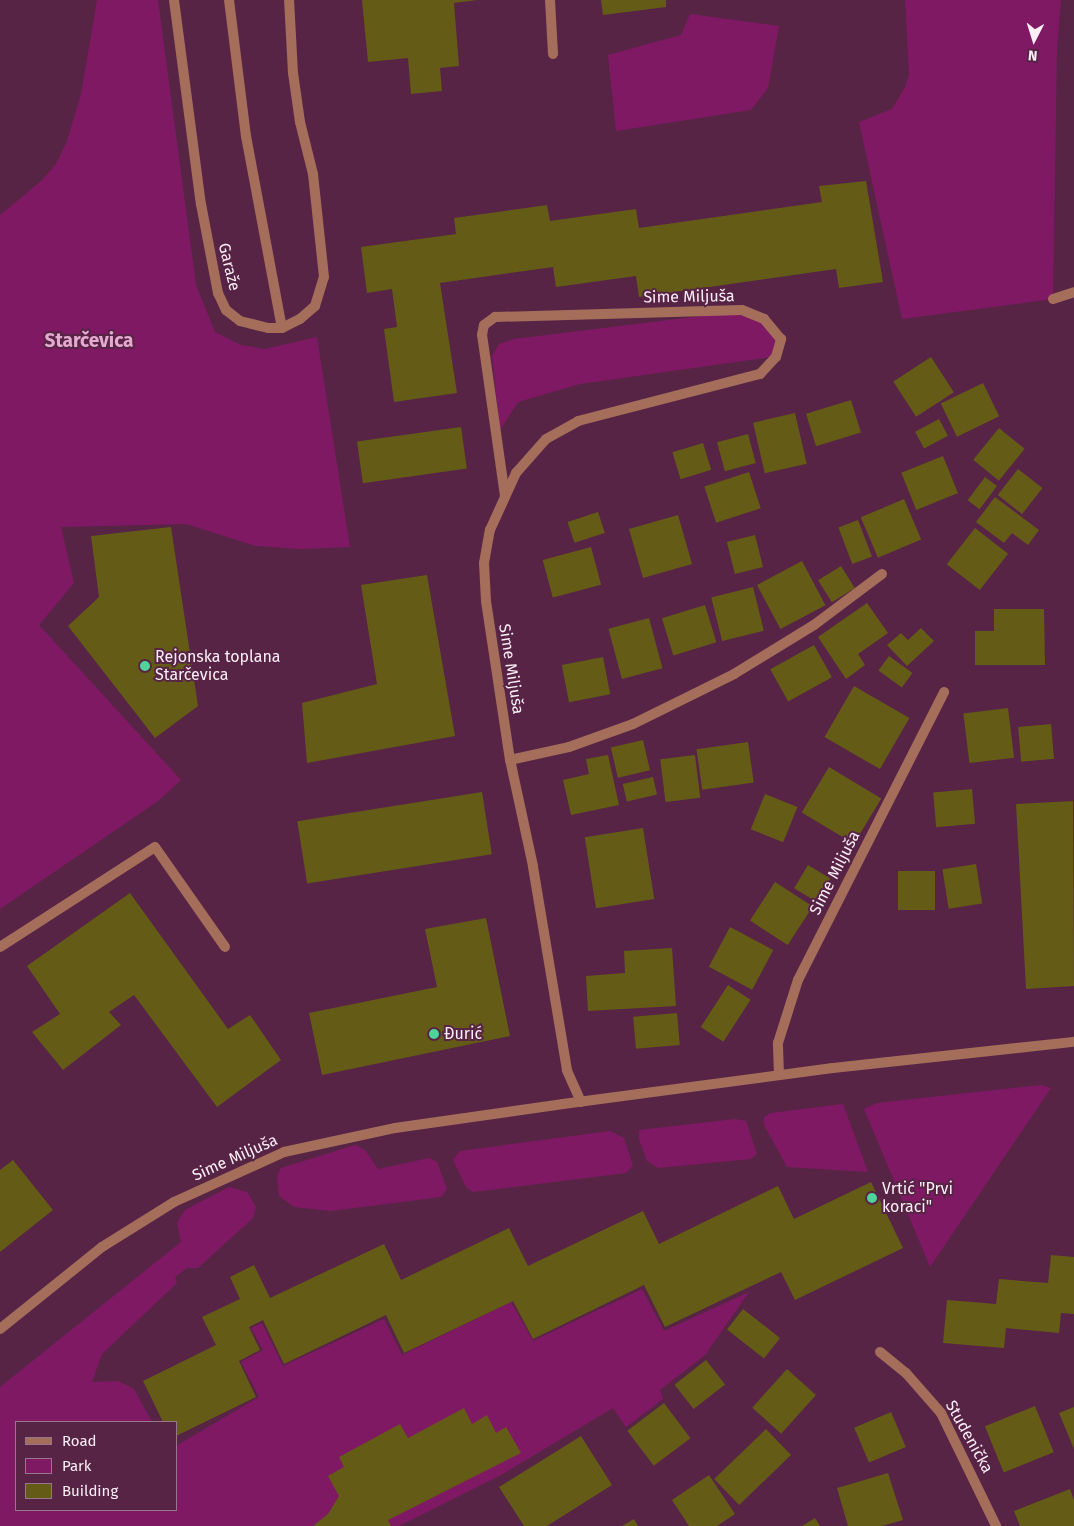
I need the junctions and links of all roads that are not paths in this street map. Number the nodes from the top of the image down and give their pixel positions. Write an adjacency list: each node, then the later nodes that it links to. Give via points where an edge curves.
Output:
1 (174, 0): 8 (street, Garaže, via 201,204 218,293 226,310 240,321 259,327)
2 (229, 0): 8 (street, via 246,136)
3 (289, 0): 8 (street, via 293,73 300,122 313,174 324,277 315,306)
4 (550, 0): 5 (street)
5 (553, 54)
6 (1074, 292): 7 (street)
7 (1053, 299)
8 (282, 328)
9 (505, 496): 9 (street, Sime Miljuša, via 529,455 546,439 578,421 760,374 776,357 781,339 764,319 742,310 495,317 484,324 482,335); 12 (street, Sime Miljuša, via 490,530 484,564 486,601)
10 (882, 574): 12 (street, via 814,625 726,678 633,724 569,747)
11 (944, 692): 16 (street, Sime Miljuša, via 798,980 778,1043)
12 (510, 760): 17 (street, Sime Miljuša, via 533,866 567,1070)
13 (0, 947): 14 (street, via 155,847)
14 (225, 947)
15 (1074, 1042): 16 (street, Sime Miljuša)
16 (779, 1075): 17 (street, Sime Miljuša)
17 (580, 1102): 18 (street, Sime Miljuša, via 395,1128 284,1152 174,1202 102,1247)
18 (0, 1329)
19 (880, 1352): 20 (street, Studenička, via 906,1373 941,1413)
20 (996, 1526)

